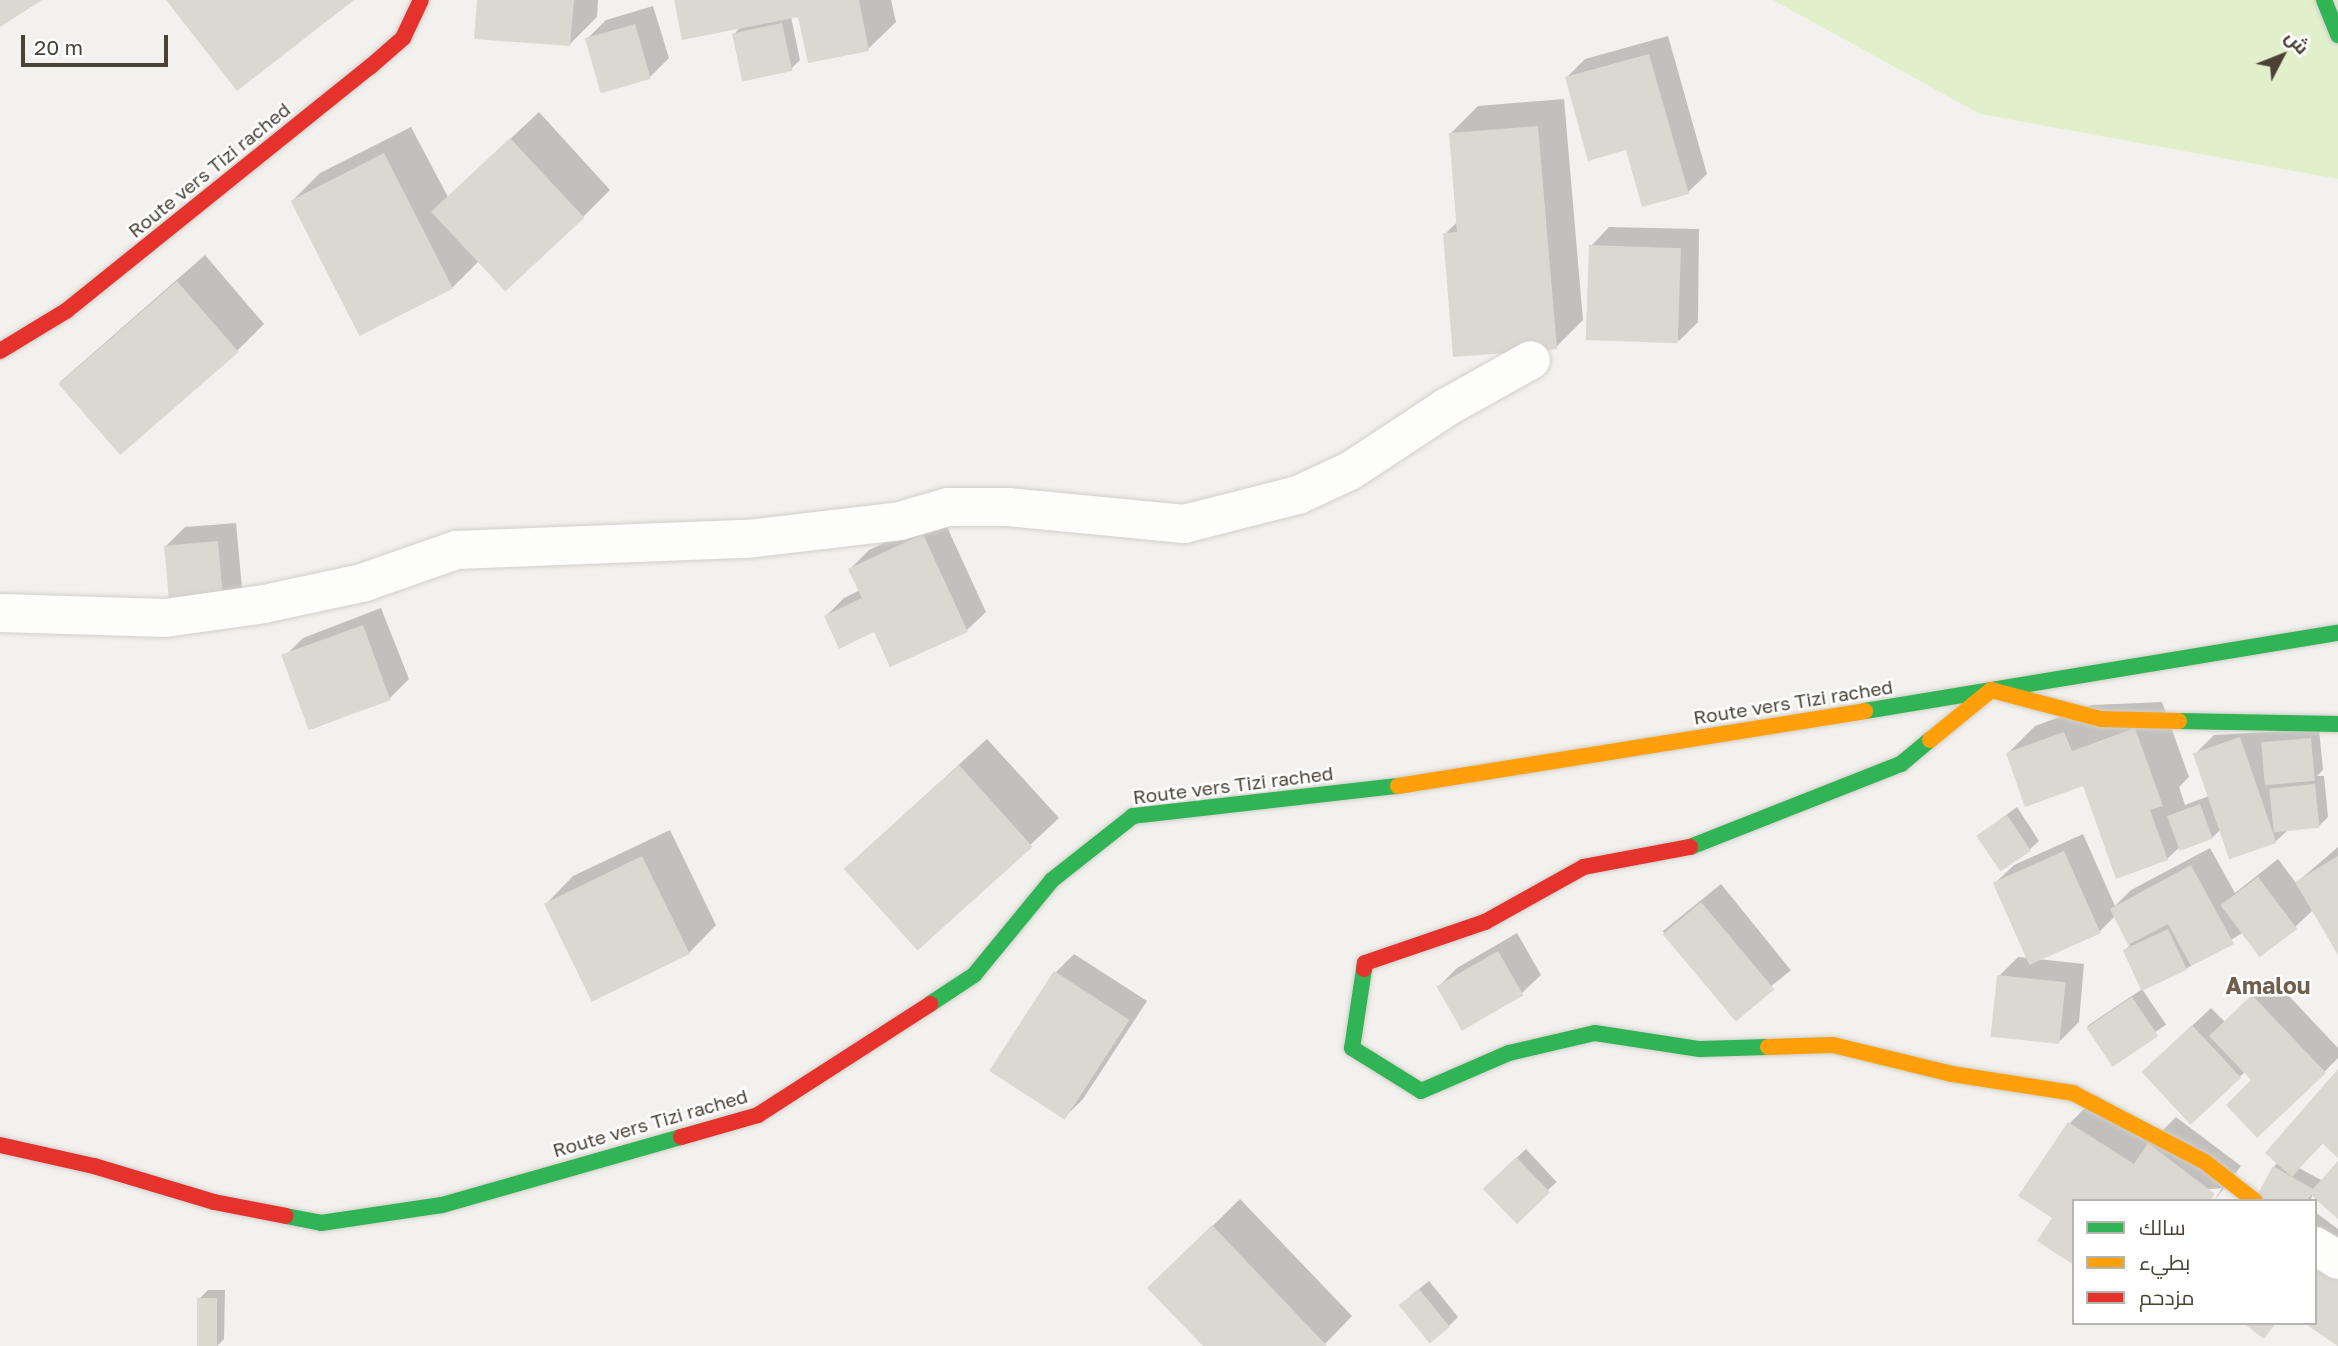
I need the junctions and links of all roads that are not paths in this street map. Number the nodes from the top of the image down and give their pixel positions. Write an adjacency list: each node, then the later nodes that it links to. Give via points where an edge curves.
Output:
1 (421, 0): 4 (main road, Route vers Tizi rached, via 403,38 370,67 66,311)
2 (2324, 0): 3 (main road)
3 (2338, 35)
4 (0, 351)
5 (1531, 360): 6 (street, via 1340,476 1298,495 1184,524 1008,507 948,507 900,521 747,539 456,550 362,583 264,604 165,618)
6 (0, 613)
7 (2338, 633): 8 (main road, Route vers Tizi rached)
8 (1991, 690): 9 (main road, via 2102,719); 10 (main road, Route vers Tizi rached, via 1446,780 1133,816 1052,880 974,975 758,1115 442,1205 321,1223 214,1202 94,1166); 11 (main road, via 1901,764 1703,844 1584,867 1485,922 1365,963 1352,1048 1421,1091 1509,1053 1595,1033 1700,1049 1833,1045 1952,1074 2073,1093 2205,1163)
9 (2338, 724)
10 (0, 1145)
11 (2252, 1199)
12 (2317, 1247): 13 (street)
13 (2338, 1261)

